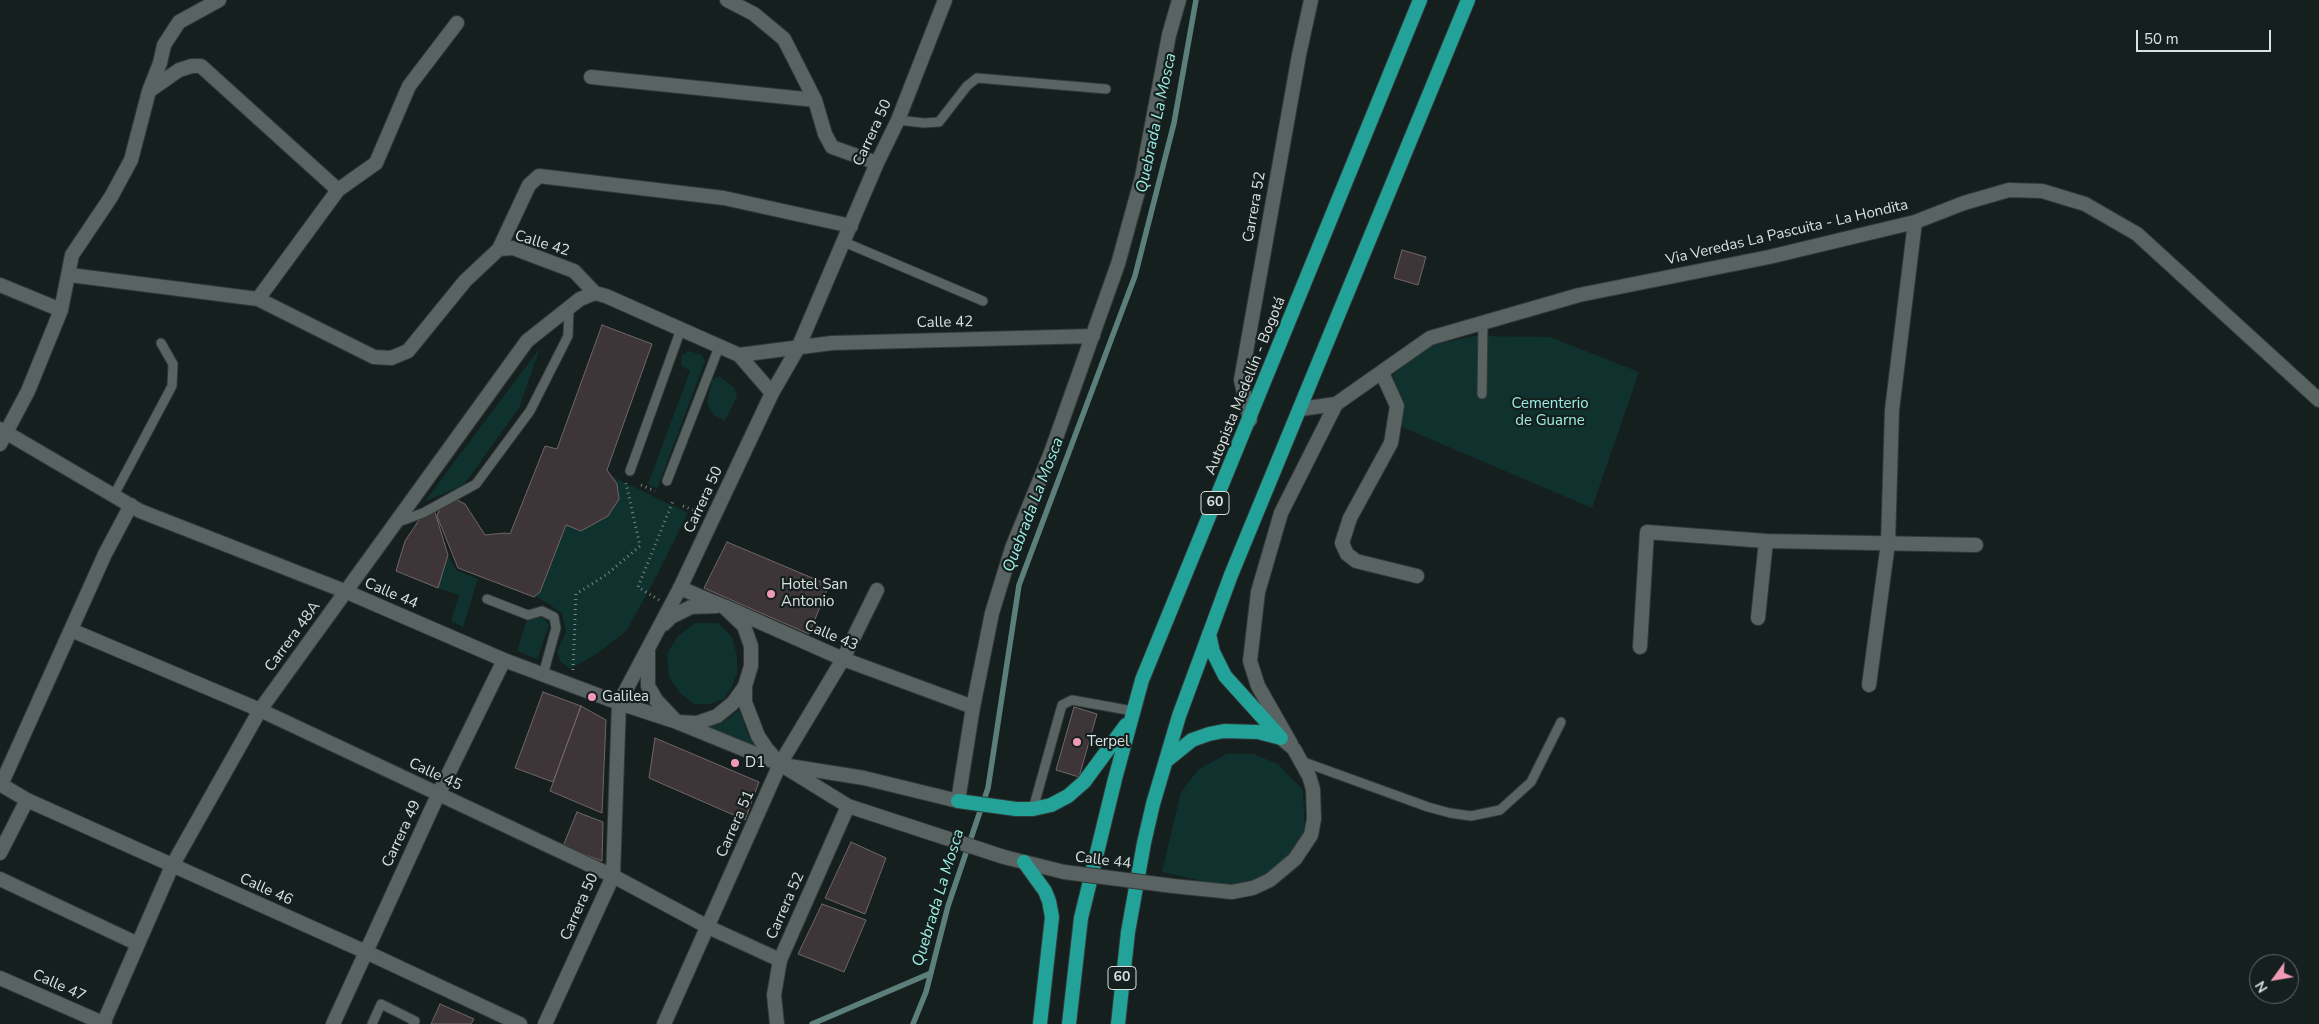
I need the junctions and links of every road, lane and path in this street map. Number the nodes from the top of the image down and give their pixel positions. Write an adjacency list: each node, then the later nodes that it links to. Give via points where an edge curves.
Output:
1 (218, 0): 11 (street, via 179,22 164,45)
2 (727, 0): 12 (street, via 754,14 784,39)
3 (945, 0): 13 (street, Carrera 50)
4 (1179, 0): 29 (street, via 1169,35 1142,177 1118,264)
5 (1311, 0): 40 (street, Carrera 52, via 1241,380)
6 (1420, 0): 40 (highway, Autopista Medellín - Bogotá / 60)
7 (1468, 0): 39 (highway, 60)
8 (457, 23): 15 (street, via 409,86 376,163)
9 (591, 77): 12 (street)
10 (1106, 89): 13 (lane, via 977,78 939,122 924,124)
11 (149, 91): 15 (street, via 179,70 201,66); 20 (street, via 131,160 111,197 72,255)
12 (815, 100): 14 (street, via 832,147)
13 (898, 120): 14 (street, Carrera 50)
14 (877, 162): 17 (street, Carrera 50)
15 (338, 190): 23 (street)
16 (1915, 222): 27 (street, Via Veredas La Pascuita - La Hondita, via 1768,257 1580,295); 37 (street, Via Veredas La Pascuita - La Hondita, via 2008,190 2042,191 2085,204 2136,234); 53 (street, via 1892,410)
17 (851, 226): 18 (street, Carrera 50); 19 (street, via 724,198 539,176 528,185)
18 (844, 242): 24 (lane); 32 (street, Carrera 50)
19 (499, 249): 22 (street, Calle 42, via 513,248 574,271); 23 (street, via 465,281 408,351 391,358 374,357)
20 (70, 275): 23 (street); 25 (street)
21 (0, 285): 25 (street)
22 (595, 293): 26 (street, Carrera 48A, via 580,299); 28 (street)
23 (258, 300)
24 (983, 301)
25 (61, 310): 41 (street, via 28,391)
26 (568, 310): 51 (street, Carrera 48A, via 527,341); 51 (lane, via 568,336 530,411 476,484 423,513)
27 (1483, 323): 34 (street, Via Veredas La Pascuita - La Hondita, via 1430,338); 36 (lane)
28 (681, 329): 31 (street); 42 (lane)
29 (1093, 336): 32 (street, Calle 42, via 832,343); 75 (street, via 1012,548 992,613)
30 (162, 343): 46 (lane, via 173,364 172,386)
31 (719, 347): 33 (street); 43 (lane)
32 (798, 348): 33 (street, Calle 42); 35 (street, Carrera 50)
33 (739, 355): 35 (street)
34 (1382, 372): 38 (street, Via Veredas La Pascuita - La Hondita); 55 (street, via 1397,406 1391,443 1350,518 1342,543 1347,554 1356,561)
35 (772, 393): 56 (street, Carrera 50)
36 (1482, 394)
37 (2319, 400)
38 (1336, 404): 39 (street, Via Veredas La Pascuita - La Hondita); 81 (street, via 1281,513 1257,602 1250,661 1258,686)
39 (1301, 409): 64 (highway, 60)
40 (1250, 420): 77 (highway, Autopista Medellín - Bogotá / 60, via 1164,625)
41 (2, 435): 46 (street, Calle 44)
42 (628, 475): 72 (path, via 640,546 606,575 576,594)
43 (667, 481)
44 (641, 485): 45 (path)
45 (655, 491)
46 (114, 495): 48 (street, Calle 44)
47 (674, 500): 60 (path, via 638,587)
48 (130, 505): 58 (street, Calle 44); 63 (street, via 104,554)
49 (684, 506): 50 (path)
50 (698, 512)
51 (398, 522): 58 (street, Carrera 48A)
52 (1766, 541): 53 (street); 62 (street); 66 (street, via 1648,532)
53 (1888, 543): 54 (street); 71 (street)
54 (1976, 545)
55 (1417, 576)
56 (680, 588): 60 (street, Carrera 50); 61 (street, Calle 43)
57 (877, 590): 68 (street, Carrera 51)
58 (346, 592): 69 (street, Calle 44); 76 (street, Carrera 48A)
59 (488, 599): 70 (lane, via 528,615 542,611 554,617 556,628)
60 (670, 606): 65 (street, Carrera 50)
61 (723, 606): 65 (street, via 691,607 671,617); 68 (street, Calle 43); 73 (street, via 744,626 751,646 751,666)
62 (1758, 618)
63 (71, 630): 76 (street, Calle 45); 85 (street)
64 (1209, 634): 80 (highway, via 1224,676); 82 (highway, 60)
65 (655, 635): 67 (street, Carrera 50)
66 (1640, 647)
67 (648, 649): 74 (street, Carrera 50); 78 (street, via 648,686 656,700)
68 (843, 659): 75 (street, Calle 43); 84 (street, Carrera 51)
69 (504, 660): 70 (street, Calle 44); 86 (street, Carrera 49)
70 (543, 675): 72 (street, Calle 44)
71 (1870, 685)
72 (572, 686): 74 (street, Calle 44)
73 (745, 686): 78 (street, via 733,703 716,716 697,723); 84 (street, via 745,702 751,722)
74 (619, 702): 78 (street, Calle 44); 94 (street, Carrera 50)
75 (973, 707): 88 (street)
76 (260, 710): 86 (street, Calle 45); 93 (street, Carrera 48A)
77 (1132, 715): 90 (highway, via 1084,782 1068,796 1051,805); 90 (lane, via 1072,700 1062,705); 110 (highway, Autopista Medellín - Bogotá / 60, via 1081,918)
78 (678, 722): 84 (street, Calle 44)
79 (1561, 722): 83 (lane, via 1531,782 1500,810 1472,816 1428,806)
80 (1281, 738): 81 (street, Calle 44); 82 (highway, via 1258,732 1208,734 1192,740)
81 (1294, 749): 83 (street, Calle 44)
82 (1165, 761): 111 (highway, 60, via 1144,843 1128,932)
83 (1301, 761): 92 (street, Calle 44, bridge, via 1313,789 1311,835 1284,870 1254,888 1232,892 1173,886 1064,872)
84 (780, 764): 88 (street, Calle 44, via 864,778); 89 (street, Calle 44); 96 (street, Carrera 51)
85 (1, 784): 87 (street, Calle 46)
86 (438, 795): 94 (street, Calle 45); 98 (street, Carrera 49)
87 (27, 800): 91 (street); 93 (street, Calle 46)
88 (963, 801): 90 (highway)
89 (848, 806): 92 (street, Calle 44); 99 (street, Carrera 52)
90 (1033, 809)
91 (0, 853)
92 (1024, 862): 109 (highway, via 1050,902 1052,917)
93 (172, 866): 97 (street, Carrera 48A); 98 (street, Calle 46)
94 (613, 876): 96 (street, Calle 45); 106 (street, Carrera 50)
95 (0, 878): 97 (street)
96 (708, 927): 99 (street, Calle 45); 107 (street, Carrera 51)
97 (138, 944): 101 (street, Carrera 48A)
98 (366, 952): 102 (street, Carrera 49); 105 (street, Calle 46)
99 (780, 960): 108 (street, Carrera 52, via 774,995)
100 (0, 978): 101 (street, Calle 47)
101 (104, 1024)
102 (334, 1024)
103 (372, 1024): 104 (lane, via 381,1004 415,1021)
104 (414, 1024)
105 (520, 1024)
106 (545, 1024)
107 (664, 1024)
108 (777, 1024)
109 (1040, 1024)
110 (1069, 1024)
111 (1118, 1024)

